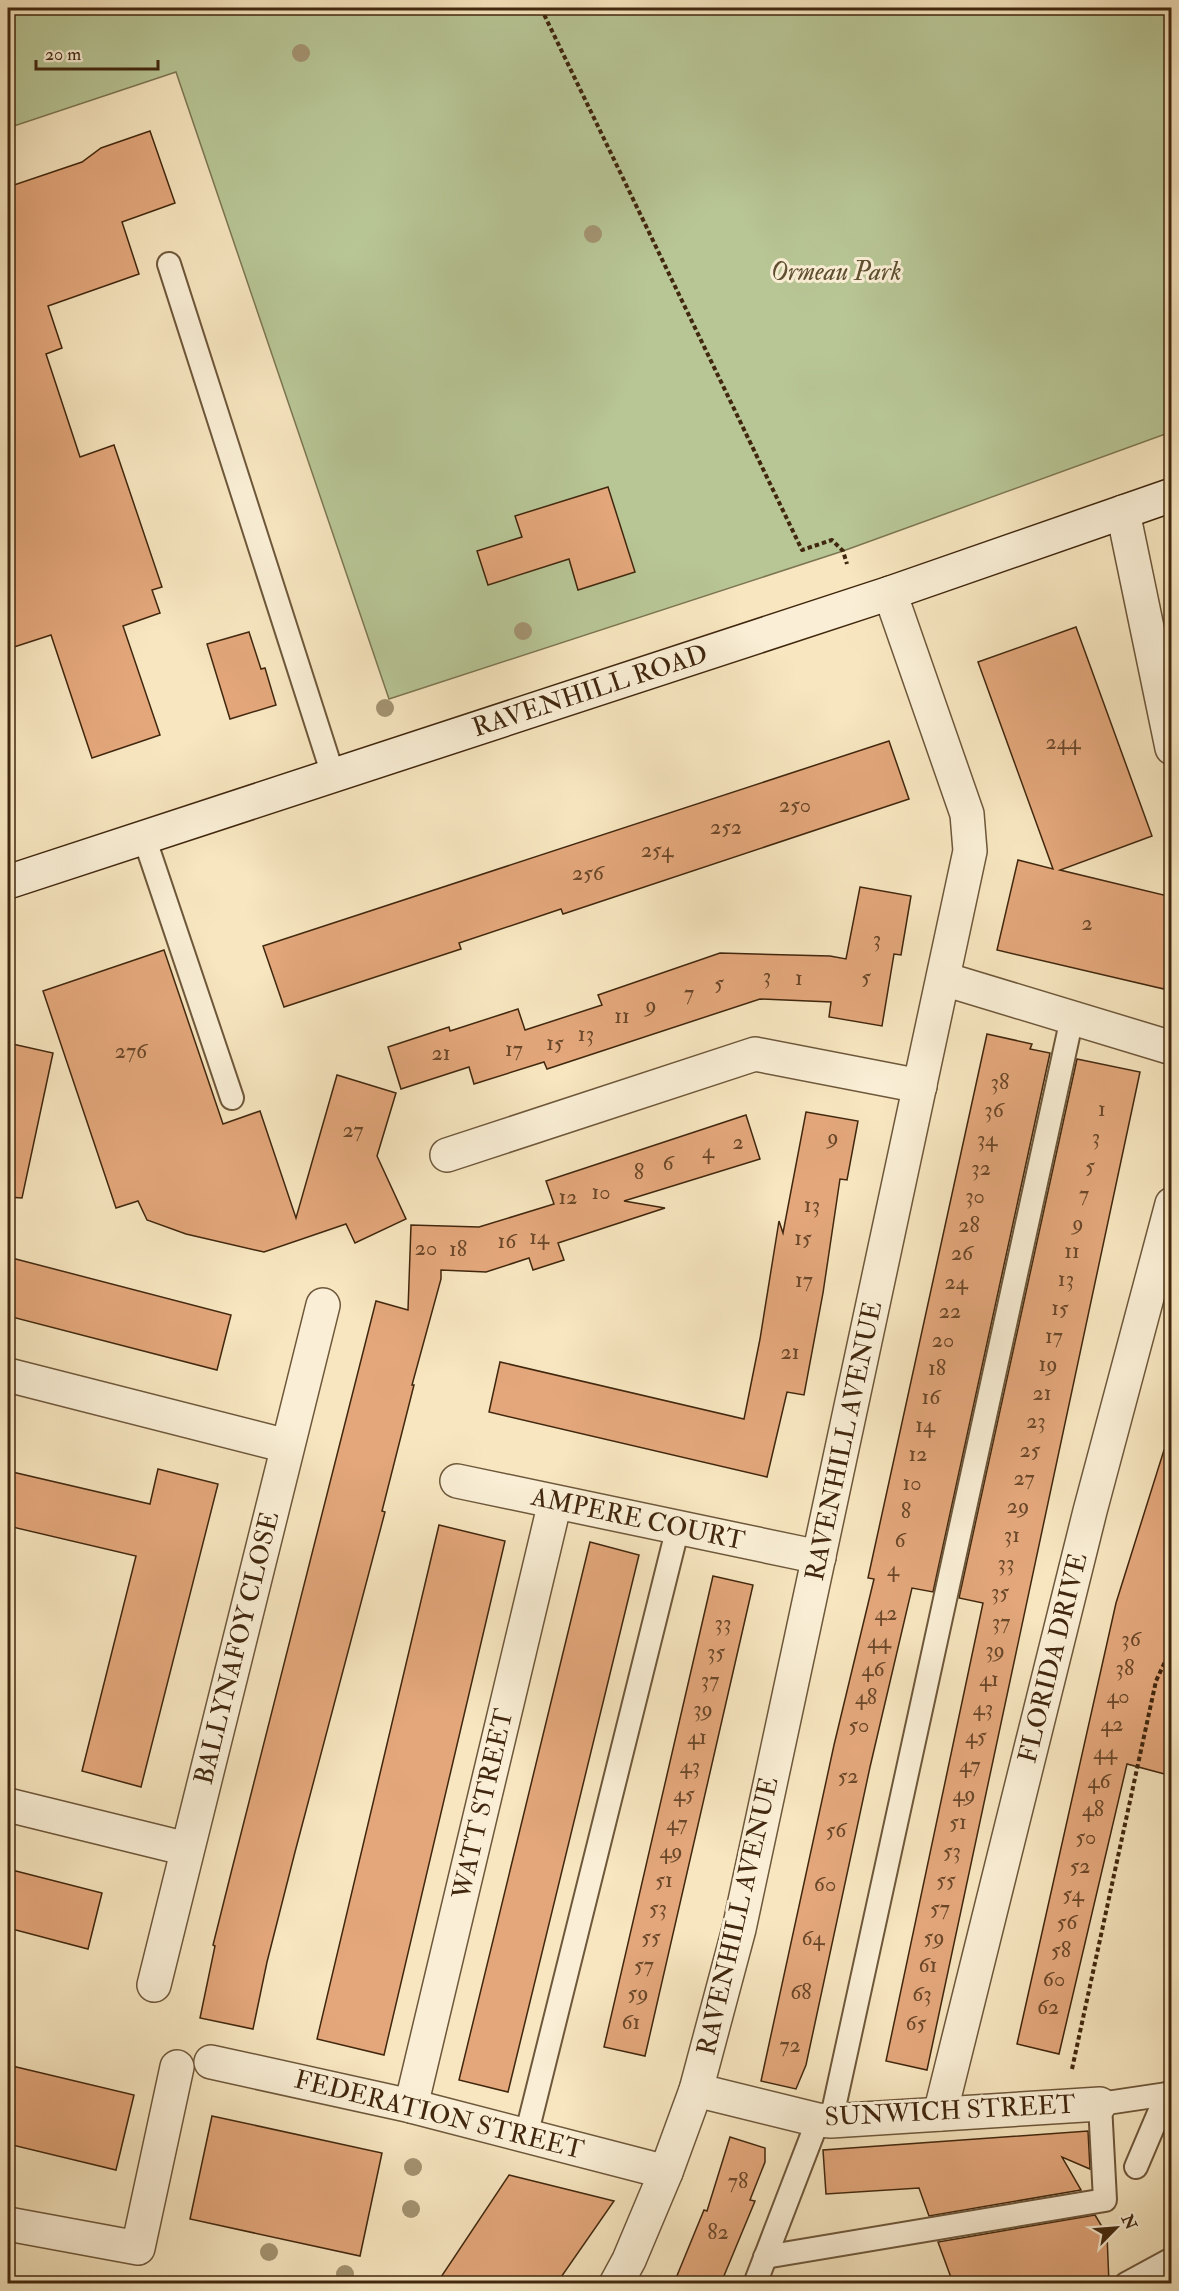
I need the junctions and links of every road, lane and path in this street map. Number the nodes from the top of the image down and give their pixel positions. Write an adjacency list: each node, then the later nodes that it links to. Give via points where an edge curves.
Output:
1 (541, 8): 5 (path, via 802,550 832,540 843,551)
2 (169, 264): 9 (lane)
3 (1172, 495): 4 (street, RAVENHILL ROAD)
4 (1123, 512): 6 (street, RAVENHILL ROAD); 7 (street)
5 (847, 564)
6 (890, 593): 9 (street, RAVENHILL ROAD); 12 (street, RAVENHILL AVENUE, via 967,814 969,851)
7 (1165, 685): 8 (street)
8 (1172, 748)
9 (333, 775): 10 (street, RAVENHILL ROAD)
10 (144, 837): 11 (street, RAVENHILL ROAD); 16 (lane)
11 (8, 882)
12 (944, 979): 13 (street); 15 (street, RAVENHILL AVENUE)
13 (1072, 1018): 14 (street); 36 (lane)
14 (1172, 1048)
15 (920, 1086): 17 (street, via 755,1054); 25 (street, RAVENHILL AVENUE)
16 (232, 1098)
17 (447, 1155)
18 (1172, 1204): 35 (street, FLORIDA DRIVE, via 1090,1511)
19 (323, 1305): 21 (street, BALLYNAFOY CLOSE)
20 (8, 1375): 21 (street)
21 (287, 1446): 28 (street, BALLYNAFOY CLOSE)
22 (457, 1481): 23 (street, AMPERE COURT)
23 (555, 1502): 24 (street, AMPERE COURT); 34 (street, WATT STREET)
24 (678, 1527): 25 (street, AMPERE COURT); 37 (lane)
25 (819, 1557): 32 (street, RAVENHILL AVENUE, via 739,1929)
26 (1172, 1647): 33 (path, via 1156,1682 1072,2068)
27 (8, 1805): 28 (street)
28 (187, 1849): 29 (street, BALLYNAFOY CLOSE)
29 (154, 1985)
30 (211, 2062): 34 (street, FEDERATION STREET)
31 (177, 2067): 40 (street, via 138,2248)
32 (696, 2090): 36 (street, SUNWICH STREET); 39 (street, RAVENHILL AVENUE)
33 (1085, 2104): 35 (street, SUNWICH STREET); 38 (lane, via 1167,2094); 41 (lane, via 1105,2200)
34 (411, 2106): 37 (street, FEDERATION STREET)
35 (940, 2114): 36 (street, SUNWICH STREET)
36 (824, 2120): 41 (lane)
37 (526, 2136): 39 (street, FEDERATION STREET)
38 (1136, 2167)
39 (666, 2172): 43 (street, RAVENHILL AVENUE)
40 (8, 2224)
41 (765, 2257): 44 (lane)
42 (1172, 2259): 45 (lane)
43 (616, 2283)
44 (755, 2283)
45 (1126, 2283)

